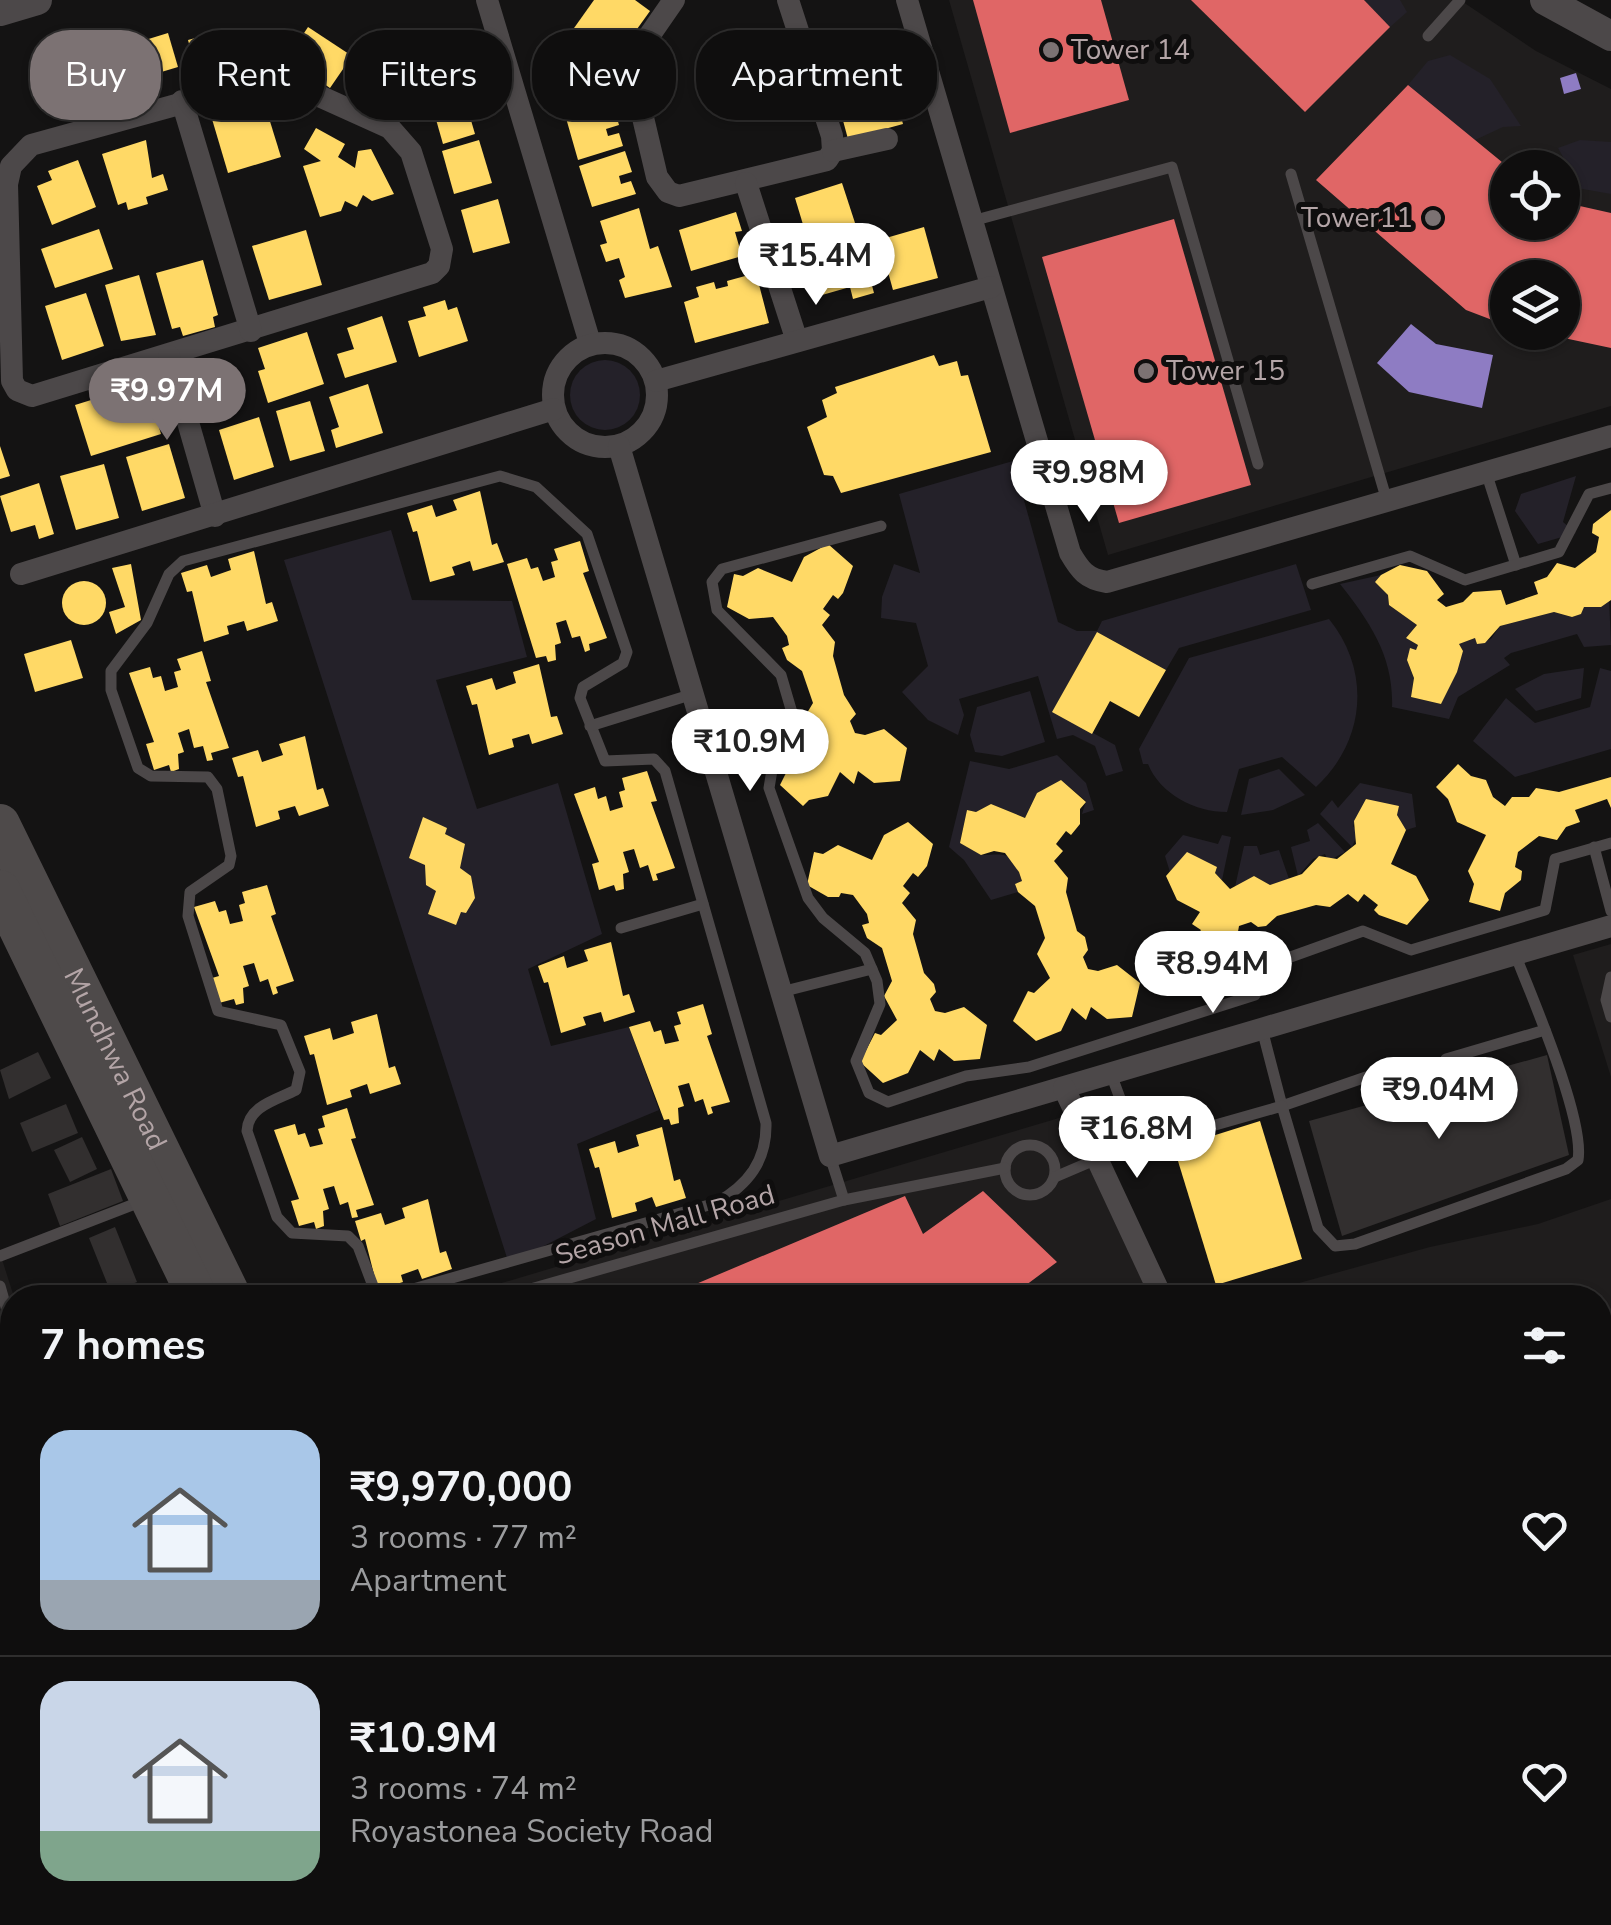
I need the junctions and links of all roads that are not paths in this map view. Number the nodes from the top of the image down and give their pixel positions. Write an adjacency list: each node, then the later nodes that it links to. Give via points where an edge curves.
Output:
1 (38, 0): 8 (street)
2 (487, 0): 22 (street)
3 (674, 0): 17 (street, via 632,71 656,177 679,196)
4 (788, 0): 15 (street)
5 (906, 0): 18 (street)
6 (1460, 0): 9 (lane)
7 (1545, 0): 10 (street)
8 (0, 11)
9 (1428, 36)
10 (1611, 36)
11 (325, 99): 20 (street, via 390,128 411,152 442,249 440,266)
12 (181, 101): 23 (street, via 32,145 12,166 7,184 17,390 32,396)
13 (188, 120): 20 (street)
14 (887, 139): 15 (street)
15 (832, 151): 17 (street, via 827,160)
16 (1291, 174): 31 (lane)
17 (746, 183): 21 (street)
18 (972, 222): 19 (street); 28 (lane, via 1172,167)
19 (991, 286): 21 (street); 31 (street, via 1070,553 1093,580 1106,582)
20 (251, 331): 23 (street)
21 (797, 341): 24 (street)
22 (590, 343): 24 (street, via 628,348); 25 (street, via 561,366)
23 (168, 356): 32 (street)
24 (656, 381): 27 (street, via 649,424)
25 (554, 409): 27 (street, via 582,443); 32 (street)
26 (1611, 436): 29 (street)
27 (619, 446): 37 (street, via 664,562)
28 (1258, 464)
29 (1486, 472): 31 (street); 34 (lane)
30 (1611, 488): 34 (lane, via 1589,494 1559,552)
31 (1387, 500)
32 (215, 516): 35 (street)
33 (881, 526): 48 (lane, via 722,569 712,582 717,610 781,675 793,716 769,788 808,898 865,953)
34 (1516, 565): 36 (lane, via 1465,580 1410,556)
35 (21, 574)
36 (1312, 584)
37 (693, 694): 38 (lane); 50 (street)
38 (590, 726): 43 (lane, via 605,761 660,763); 68 (lane, via 583,687 623,663 624,636 587,534 536,488 500,476 182,561 111,671 111,690 138,768 151,776 208,777 216,789 232,856 190,892 188,916 218,1011 281,1025 300,1072 296,1090 248,1120 283,1227 348,1236)
39 (0, 824): 67 (highway, Mundhwa Road)
40 (1611, 842): 41 (lane)
41 (1594, 848): 44 (lane); 48 (lane, via 1555,858 1545,910 1411,950 1364,930 1272,964 1255,995 888,1102 869,1093 856,1061 880,1004)
42 (0, 890): 63 (highway, Mundhwa Road)
43 (703, 904): 46 (lane); 69 (lane, via 766,1123 767,1149 742,1188 716,1203)
44 (1611, 911)
45 (1611, 926): 47 (street)
46 (621, 928)
47 (1515, 954): 52 (street); 53 (lane)
48 (872, 969): 50 (lane)
49 (1611, 977): 51 (lane)
50 (781, 992): 59 (street)
51 (1611, 1017)
52 (1262, 1029): 55 (street); 58 (lane)
53 (1545, 1030): 54 (lane); 58 (lane, via 1578,1160 1354,1244 1335,1246 1318,1228)
54 (1446, 1059)
55 (1112, 1074): 57 (street); 58 (lane, via 1138,1147)
56 (1366, 1077): 58 (lane)
57 (1064, 1088): 59 (street); 60 (street)
58 (1282, 1106)
59 (830, 1156): 64 (lane)
60 (1098, 1158): 62 (lane); 71 (street)
61 (1005, 1168): 62 (lane, via 1009,1184 1030,1196 1046,1190); 62 (lane, via 1012,1153 1034,1145 1053,1160); 64 (lane, Season Mall Road)
62 (1055, 1176)
63 (150, 1198): 65 (lane); 66 (highway, Mundhwa Road)
64 (844, 1200): 70 (lane, Season Mall Road)
65 (0, 1256)
66 (192, 1285)
67 (226, 1285)
68 (373, 1285)
69 (431, 1285)
70 (545, 1285)
71 (1156, 1285)

